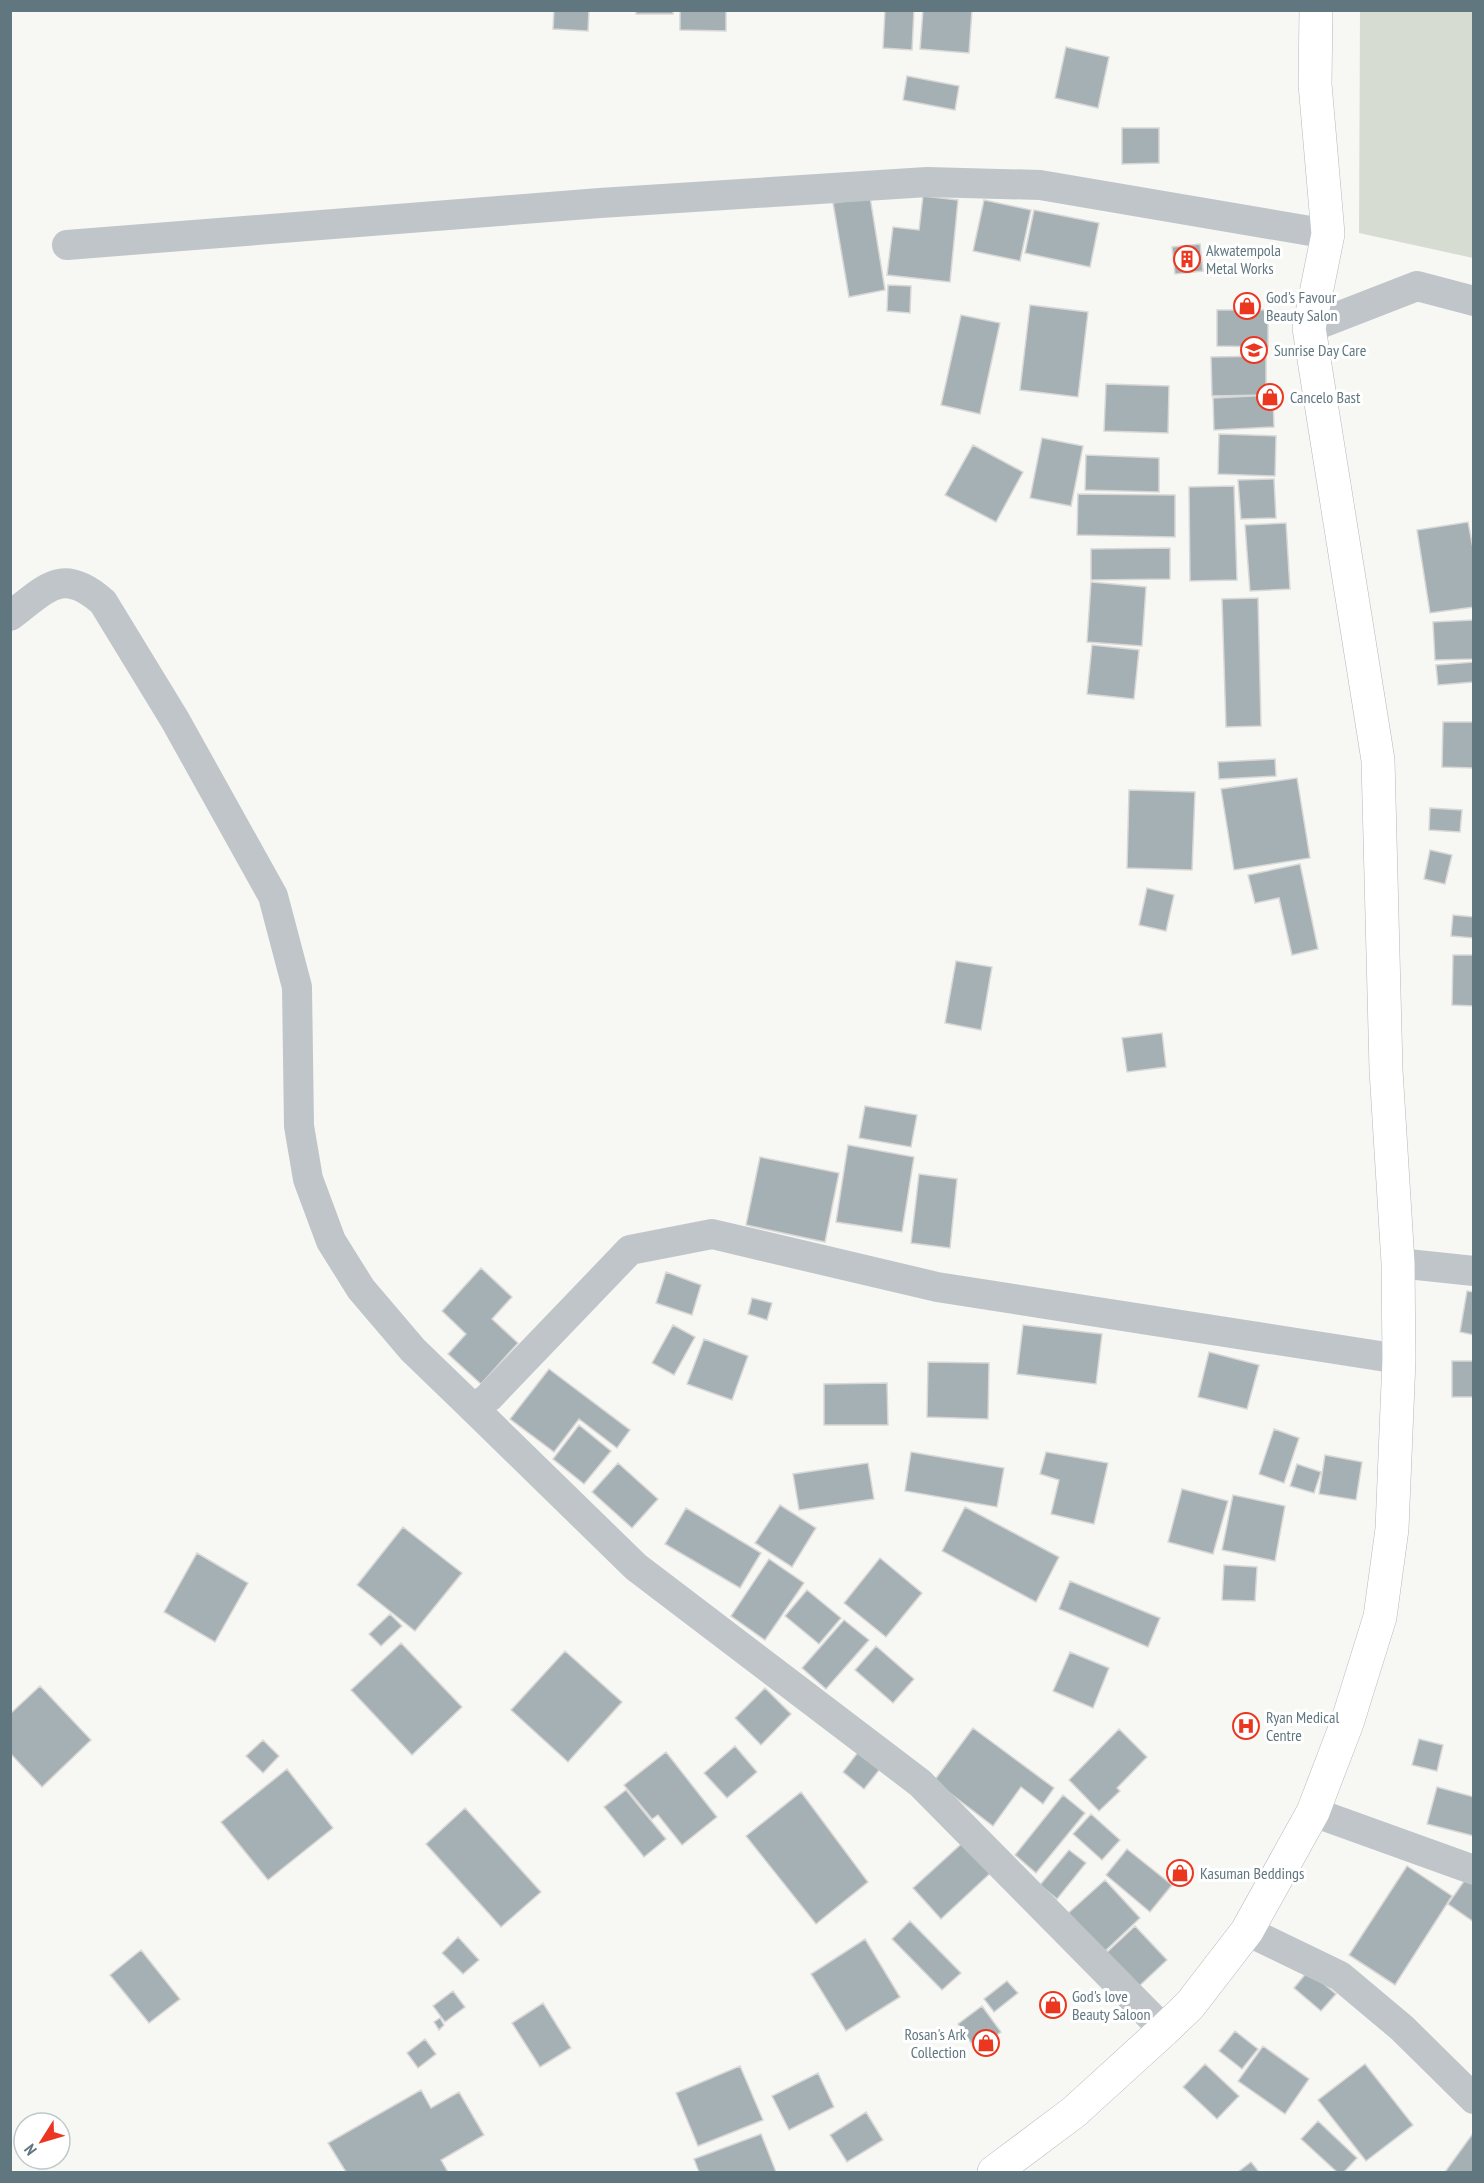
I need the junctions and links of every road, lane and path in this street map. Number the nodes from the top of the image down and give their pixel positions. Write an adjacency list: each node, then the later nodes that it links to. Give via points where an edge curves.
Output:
1 (1316, 10): 2 (street, via 1315,84)
2 (1328, 234): 3 (street, via 1040,185 927,182); 5 (street)
3 (68, 245)
4 (1473, 300): 5 (street, via 1417,285)
5 (1309, 328): 7 (street, via 1378,760 1386,1070)
6 (10, 616): 10 (street, via 54,583 70,582 87,588 103,602 175,720 273,896 297,987 299,1126 308,1179 331,1241 375,1306 413,1350)
7 (1398, 1263): 8 (street); 9 (street)
8 (1473, 1271)
9 (1399, 1359): 10 (street, via 938,1287 711,1234 630,1250 489,1397); 11 (street, via 1392,1529 1380,1617 1347,1723)
10 (470, 1405): 14 (street, via 636,1567 920,1783)
11 (1313, 1812): 12 (street); 13 (street)
12 (1473, 1870)
13 (1247, 1931): 14 (street, via 1190,2005); 15 (street, via 1340,1976 1402,2028)
14 (1164, 2030): 16 (street, via 1074,2112)
15 (1473, 2099)
16 (994, 2172)

